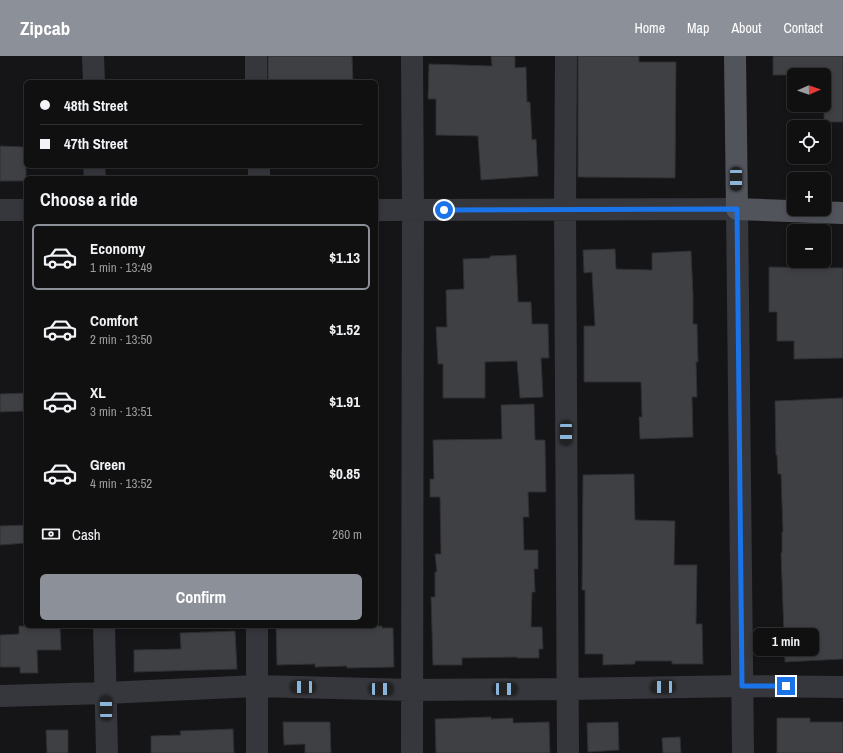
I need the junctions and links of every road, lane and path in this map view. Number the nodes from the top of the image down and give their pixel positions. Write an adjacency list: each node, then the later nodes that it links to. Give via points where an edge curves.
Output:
1 (93, 56): 6 (street)
2 (256, 56): 7 (street)
3 (412, 56): 12 (street)
4 (566, 56): 13 (street)
5 (735, 56): 8 (main road)
6 (94, 80)
7 (256, 80)
8 (737, 209): 13 (street); 14 (main road); 18 (street)
9 (0, 210): 10 (street)
10 (24, 210)
11 (378, 210): 12 (street)
12 (413, 210): 13 (street); 21 (street)
13 (565, 210): 20 (street)
14 (843, 213)
15 (104, 628): 22 (street)
16 (258, 628): 17 (street)
17 (257, 686): 21 (street); 22 (street); 25 (street)
18 (742, 686): 19 (street); 20 (street); 28 (street)
19 (843, 687)
20 (568, 689): 21 (street); 27 (street)
21 (411, 690): 26 (street)
22 (106, 693): 23 (street); 24 (street)
23 (0, 696)
24 (107, 753)
25 (257, 753)
26 (412, 753)
27 (568, 753)
28 (743, 753)

